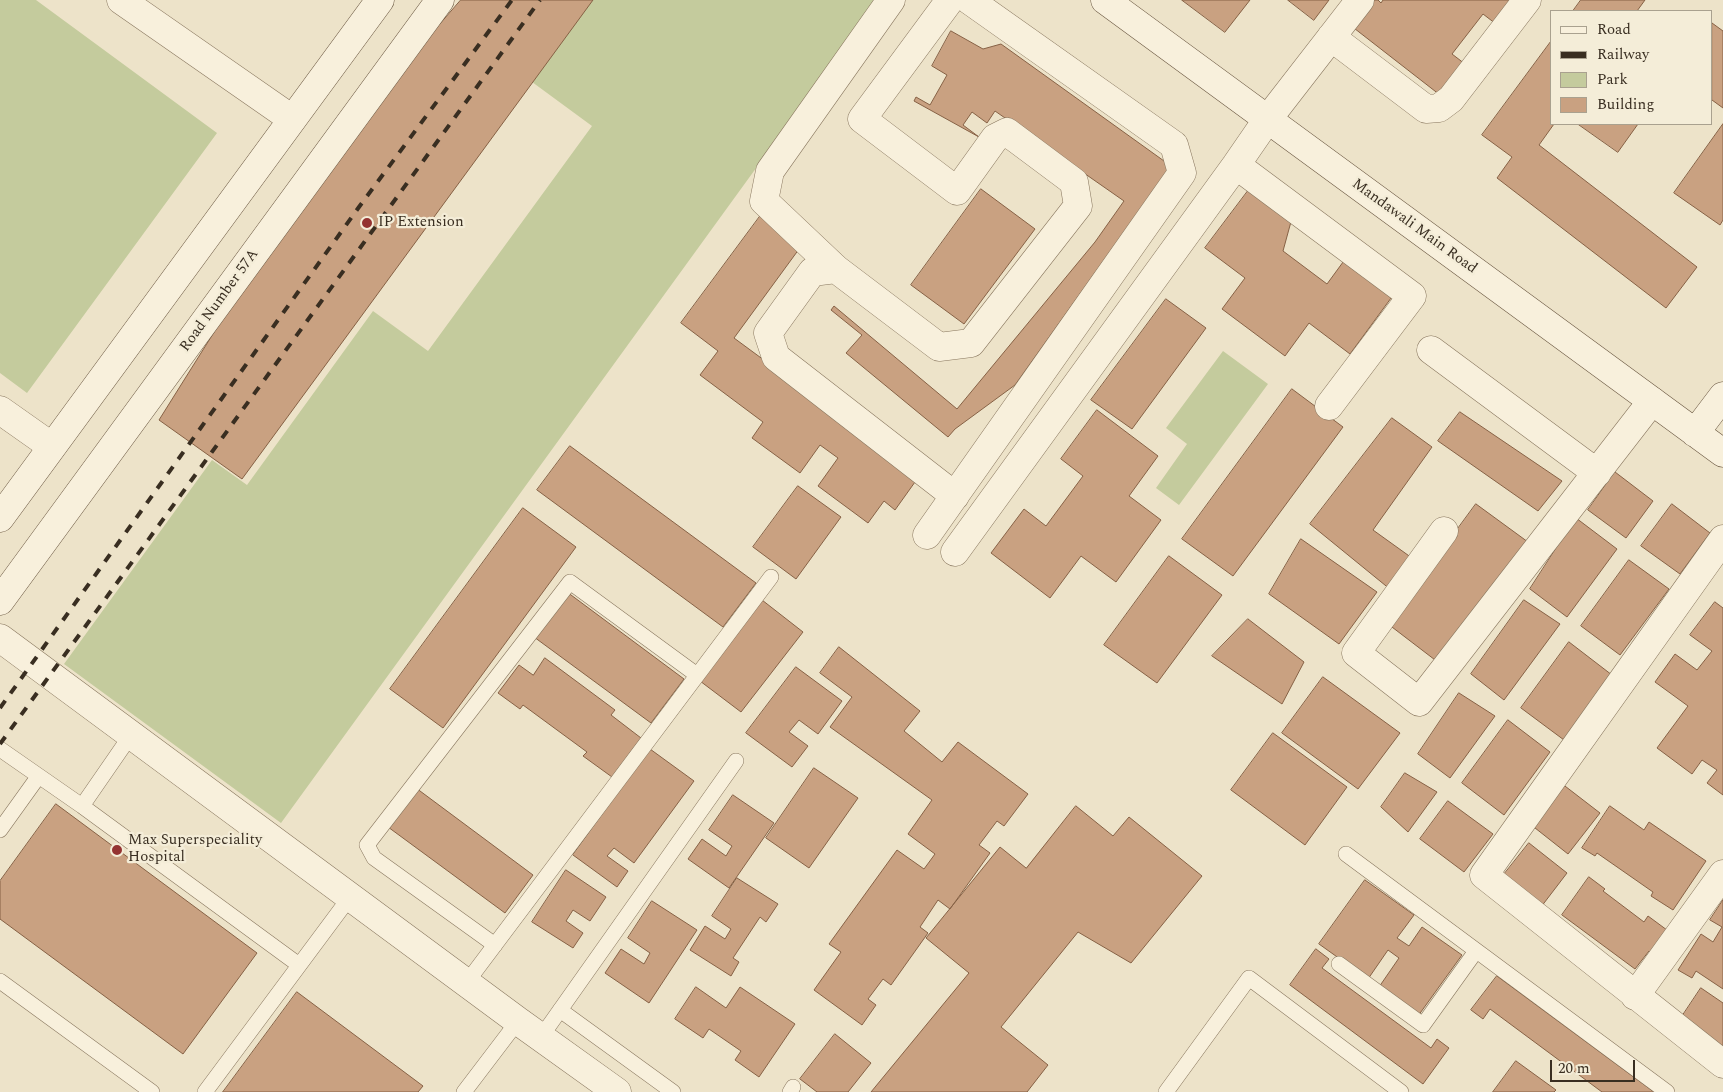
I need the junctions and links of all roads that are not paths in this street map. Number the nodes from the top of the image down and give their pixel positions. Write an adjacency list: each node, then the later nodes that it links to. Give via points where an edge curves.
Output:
1 (121, 0): 11 (street)
2 (380, 0): 11 (street)
3 (440, 0): 31 (street, Road Number 57A)
4 (891, 0): 14 (street, via 770,172 764,202)
5 (950, 0): 14 (street, via 862,119 957,191 996,138 1007,132 1074,182 1078,206 970,343 939,347)
6 (969, 0): 24 (street, via 1174,145 1182,173)
7 (1105, 0): 12 (street, Mandawali Main Road)
8 (1360, 0): 10 (street)
9 (1527, 0): 10 (street, via 1451,99 1439,108 1426,109)
10 (1332, 38): 12 (street)
11 (292, 119): 21 (street)
12 (1268, 120): 13 (street); 17 (street, Mandawali Main Road)
13 (1236, 165): 18 (street, via 1412,296); 29 (street)
14 (836, 269): 24 (street, via 812,272 768,333 776,357)
15 (1431, 350): 23 (street)
16 (1723, 396): 20 (street)
17 (1652, 401): 20 (street, Mandawali Main Road); 23 (street)
18 (1329, 406)
19 (0, 410): 21 (street)
20 (1695, 434): 22 (street, Mandawali Main Road)
21 (52, 446): 25 (street)
22 (1723, 453)
23 (1597, 473): 26 (street, via 1419,702 1356,653)
24 (956, 496): 27 (street)
25 (0, 518)
26 (1444, 531)
27 (928, 535)
28 (1723, 539): 49 (street, via 1484,875)
29 (955, 552)
30 (771, 578): 33 (lane)
31 (0, 601)
32 (0, 638): 34 (street)
33 (697, 675): 43 (lane); 43 (lane, via 570,582 367,845 374,858)
34 (131, 735): 38 (lane); 42 (street)
35 (0, 749): 37 (lane)
36 (736, 762): 50 (lane)
37 (38, 777): 38 (lane); 39 (lane)
38 (82, 806): 46 (lane)
39 (0, 830)
40 (1346, 854): 44 (lane)
41 (1723, 874): 49 (street)
42 (350, 897): 46 (lane); 48 (street)
43 (495, 945): 48 (lane)
44 (1476, 951): 45 (lane, via 1423,1025); 61 (lane)
45 (1339, 964)
46 (299, 965): 55 (lane)
47 (0, 980): 54 (lane)
48 (467, 982): 51 (street)
49 (1635, 996): 53 (street)
50 (560, 1010): 52 (lane); 58 (lane)
51 (518, 1021): 52 (street); 56 (lane)
52 (541, 1037): 57 (street)
53 (1723, 1064)
54 (152, 1092)
55 (205, 1092)
56 (464, 1092)
57 (617, 1092)
58 (673, 1092)
59 (1166, 1092): 60 (lane, via 1249,978)
60 (1401, 1092)
61 (1667, 1092)

